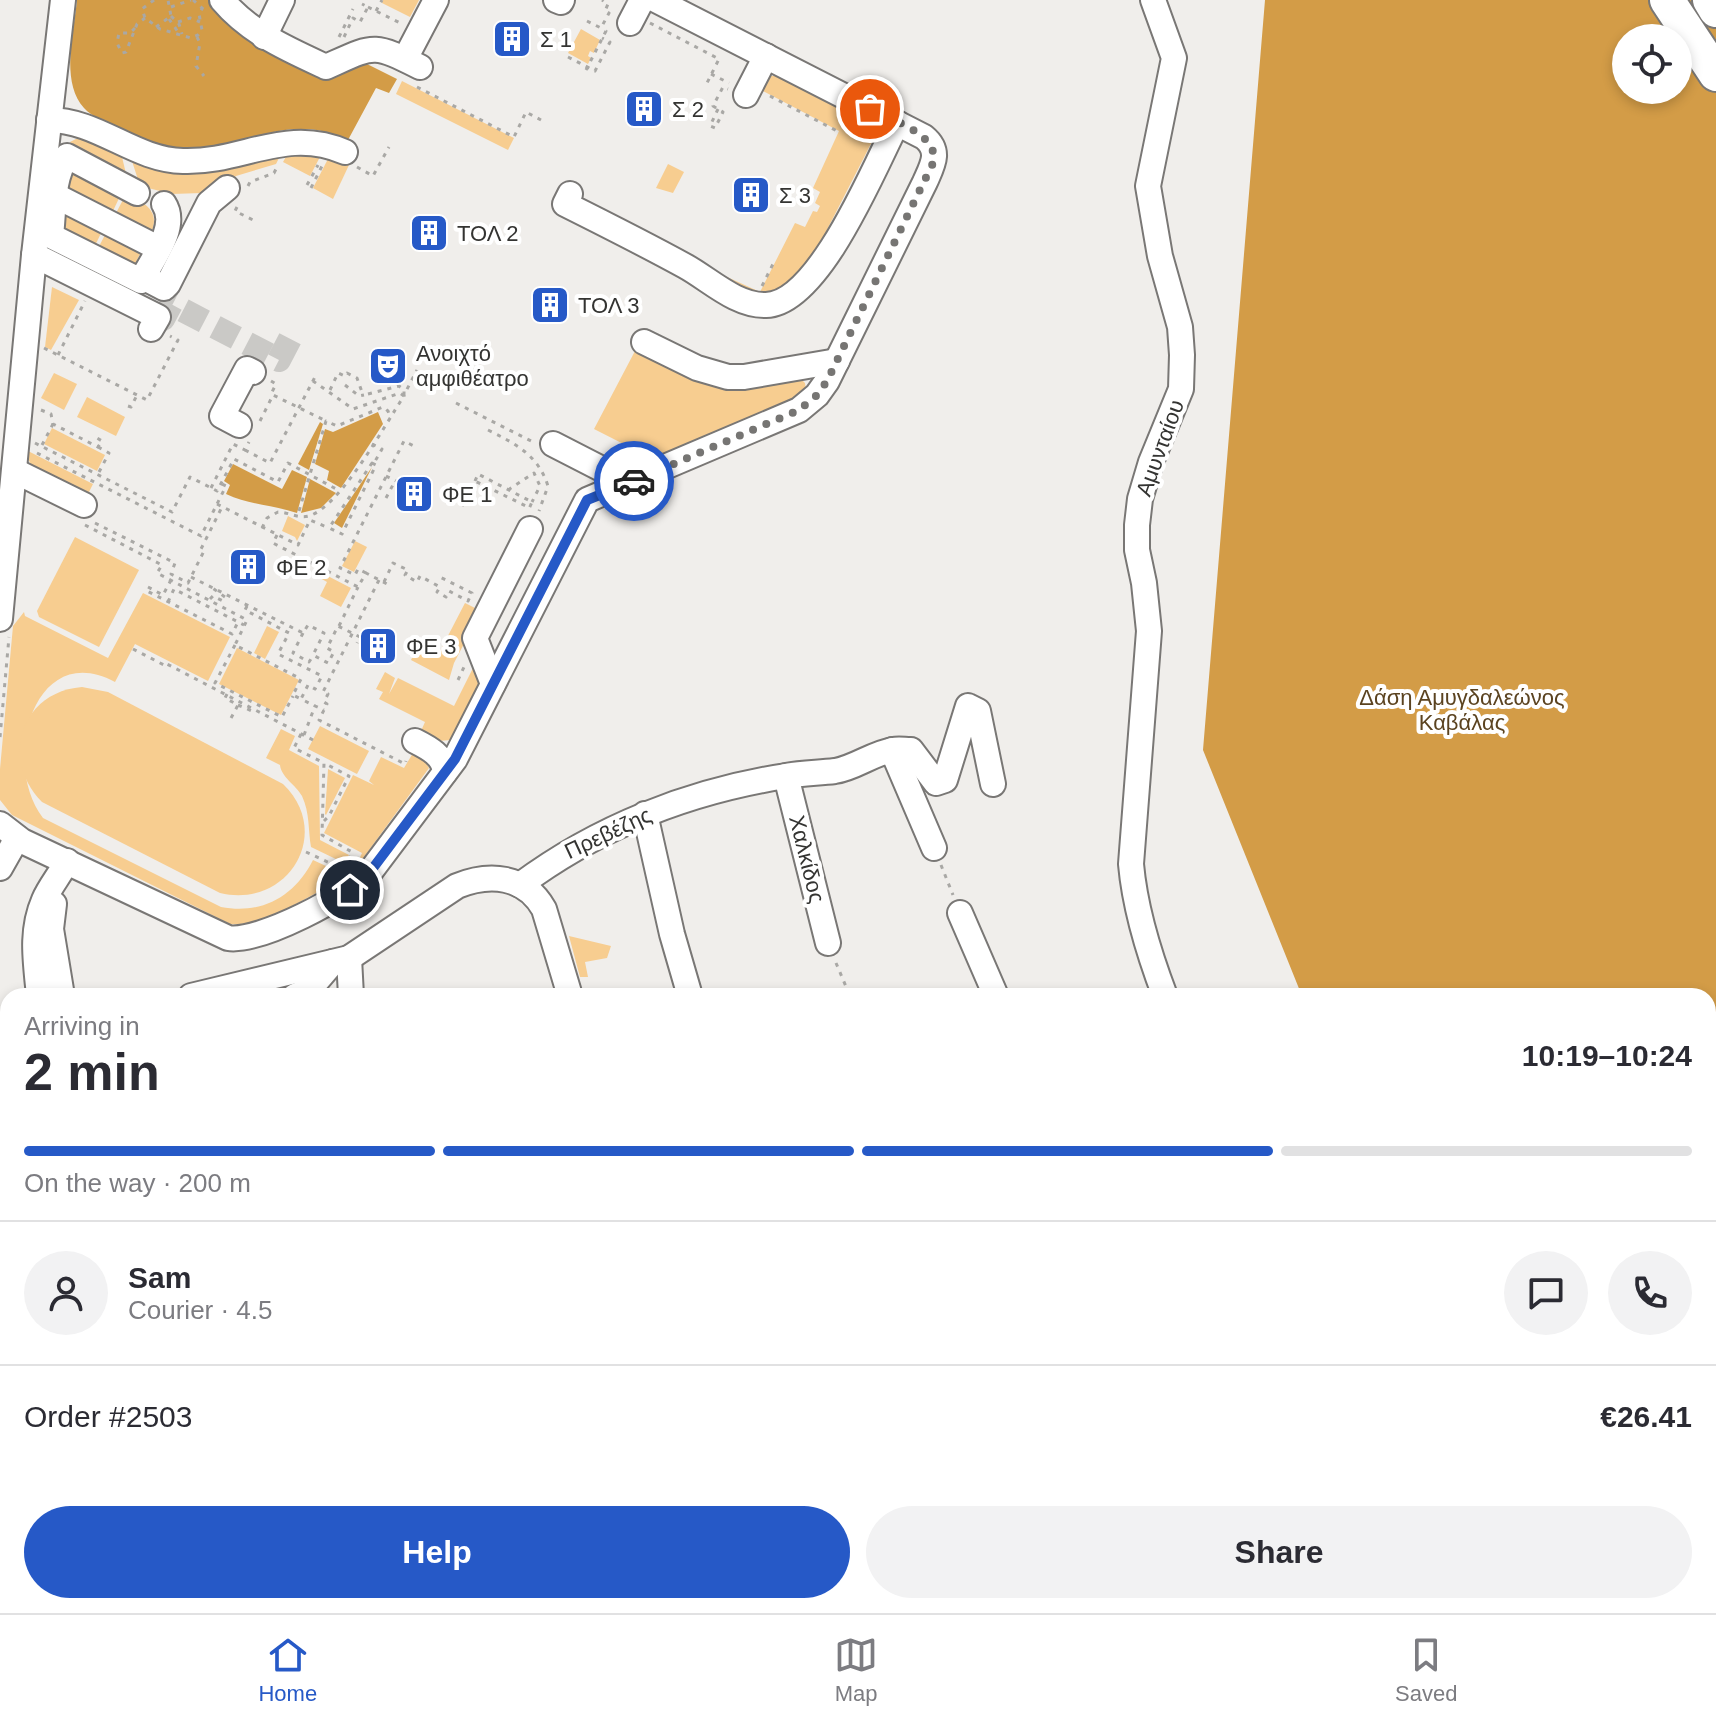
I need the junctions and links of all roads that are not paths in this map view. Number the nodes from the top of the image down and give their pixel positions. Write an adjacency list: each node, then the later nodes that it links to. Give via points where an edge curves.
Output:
1 (63, 0): 14 (street)
2 (282, 0): 10 (street)
3 (436, 0): 10 (street, via 414,71 384,49 373,48 326,67)
4 (1153, 0): 61 (street, Αμυνταίου, via 1174,58 1148,186 1182,355 1181,389 1151,462 1137,525 1149,631 1131,864 1142,928)
5 (1667, 0): 12 (highway)
6 (1710, 0): 8 (highway)
7 (212, 4): 10 (street)
8 (1716, 10)
9 (643, 11): 11 (street)
10 (264, 37)
11 (766, 56): 13 (street); 15 (street)
12 (1716, 74)
13 (739, 91)
14 (49, 120): 16 (street, via 84,125); 24 (street)
15 (897, 123): 19 (street, via 833,249 802,286 769,305 747,303 565,204); 29 (street, via 929,141 934,161)
16 (127, 146): 17 (street, via 182,161 296,141 329,145); 18 (street)
17 (332, 154)
18 (132, 190): 20 (street, via 69,155 60,168); 21 (street); 22 (street)
19 (570, 194)
20 (56, 196): 21 (street); 25 (street, via 51,236)
21 (109, 223): 22 (street); 25 (street)
22 (163, 226): 23 (street); 23 (street, via 230,198); 26 (street)
23 (191, 238): 26 (street, via 164,288)
24 (34, 255): 27 (street, via 111,301 158,317); 33 (street)
25 (92, 257): 26 (street, via 141,281)
26 (143, 277)
27 (151, 329)
28 (644, 342): 29 (street, via 728,377)
29 (837, 361): 34 (street, via 817,395 799,410)
30 (264, 375): 31 (street, via 247,369 222,416)
31 (249, 423)
32 (553, 444): 34 (street)
33 (15, 471): 35 (street); 37 (street)
34 (629, 483): 38 (street, via 587,500)
35 (83, 515)
36 (530, 529): 38 (street, via 475,638)
37 (5, 624)
38 (493, 684): 41 (street)
39 (414, 746): 41 (street, via 435,753)
40 (892, 750): 42 (street, Πρεβέζης, via 839,770); 43 (street, via 911,750 936,783 945,780 966,710 972,706 978,711); 46 (street)
41 (445, 772): 48 (street, via 359,884 251,938 219,936)
42 (786, 776): 44 (street, Πρεβέζης, via 729,787); 51 (street, Χαλκίδος)
43 (993, 784)
44 (645, 814): 49 (street, Πρεβέζης, via 557,857); 59 (street)
45 (8, 831): 47 (street); 48 (street)
46 (934, 848)
47 (0, 868)
48 (62, 871): 53 (street, via 36,927); 54 (street, via 51,929)
49 (520, 885): 52 (street, via 475,878); 58 (street, via 544,909)
50 (960, 913): 60 (street)
51 (828, 943)
52 (341, 960): 55 (street); 56 (street); 57 (street)
53 (38, 988)
54 (61, 988)
55 (224, 988)
56 (311, 988)
57 (349, 988)
58 (568, 988)
59 (688, 988)
60 (993, 988)
61 (1162, 988)

